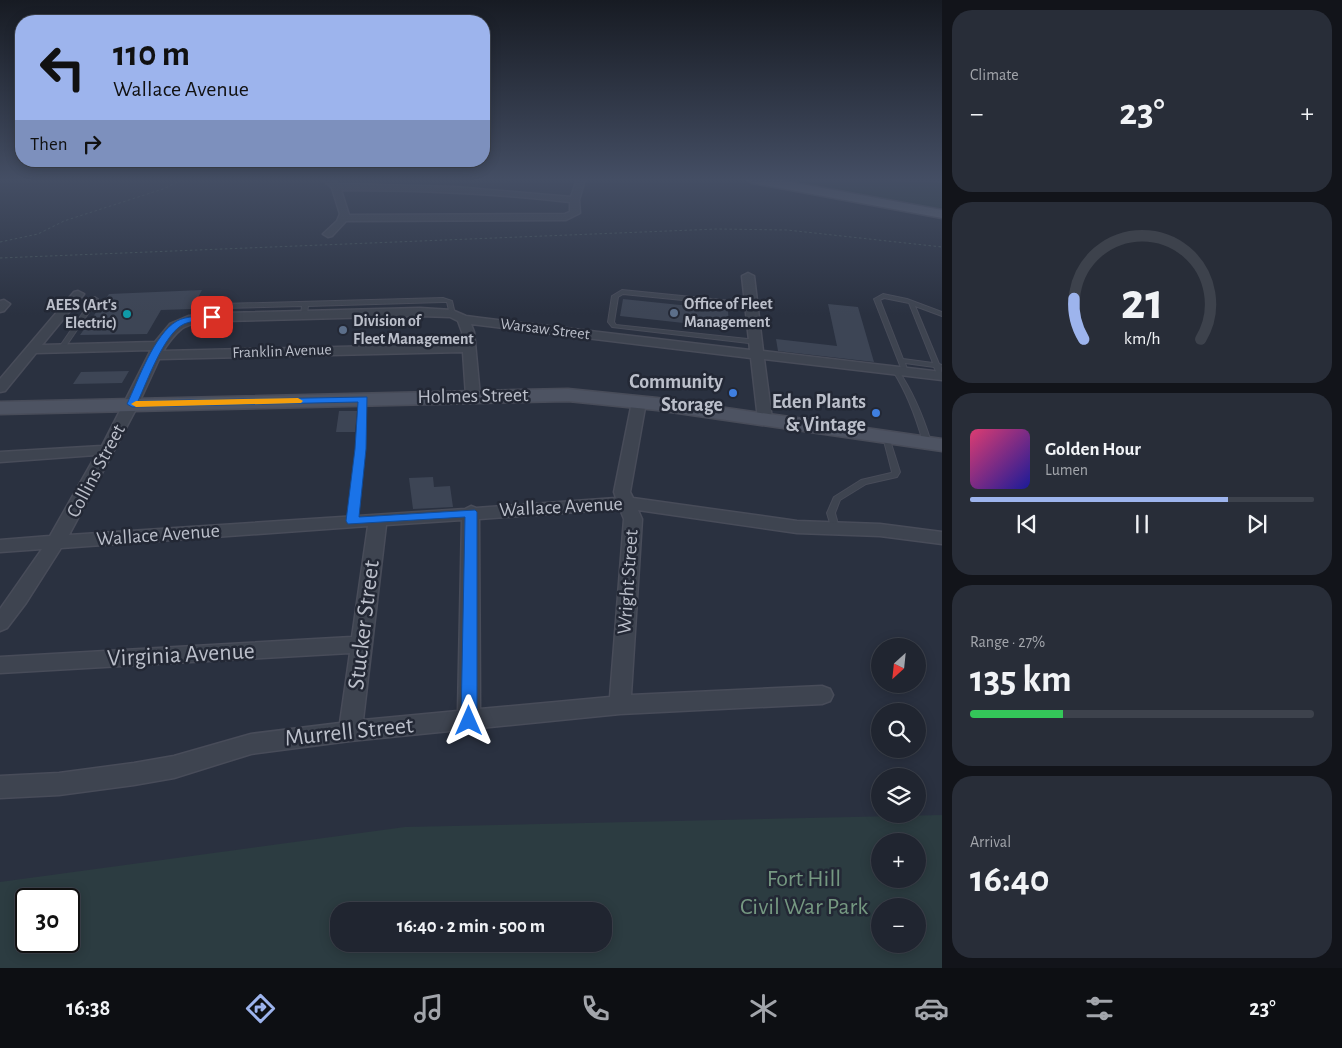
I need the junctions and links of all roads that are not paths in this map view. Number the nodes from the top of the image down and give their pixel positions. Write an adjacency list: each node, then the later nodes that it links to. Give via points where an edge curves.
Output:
1 (337, 224): 2 (street)
2 (328, 234)
3 (748, 276): 7 (street)
4 (78, 294): 13 (street)
5 (95, 299): 10 (lane)
6 (910, 302): 8 (lane); 15 (lane, via 883,296 877,299); 16 (lane)
7 (752, 305): 12 (street); 12 (lane, via 622,292 615,296 610,322 620,327)
8 (942, 314)
9 (458, 316): 11 (street, via 468,332); 12 (street, Warsaw Street); 14 (street, Warsaw Street, via 304,309 212,317 181,322)
10 (61, 348): 13 (street, Franklin Avenue); 14 (street, Franklin Avenue)
11 (469, 348): 14 (street, Franklin Avenue); 18 (street)
12 (757, 348): 15 (street, Warsaw Street); 23 (street)
13 (32, 349): 17 (street)
14 (158, 350): 21 (street, Collins Street)
15 (901, 368): 16 (street, Warsaw Street); 25 (lane, via 906,386)
16 (940, 371)
17 (2, 384)
18 (473, 396): 19 (main road, Holmes Street); 20 (main road, Holmes Street, via 568,395)
19 (363, 399): 21 (main road, Holmes Street); 31 (lane)
20 (639, 402): 23 (main road, Holmes Street); 28 (street, Wright Street, via 622,492)
21 (132, 404): 22 (main road, Holmes Street); 26 (street, Collins Street)
22 (0, 408)
23 (765, 419): 24 (main road, Holmes Street)
24 (886, 437): 25 (main road, Holmes Street); 32 (lane, via 894,475 864,482 837,499 831,513)
25 (934, 443)
26 (107, 450): 27 (street); 34 (street, Collins Street)
27 (0, 457)
28 (628, 503): 29 (street, Wallace Avenue); 32 (street, Wallace Avenue, via 797,527); 40 (street, Wright Street, via 632,519)
29 (471, 512): 30 (street, Wallace Avenue); 41 (street)
30 (378, 519): 31 (street, Wallace Avenue); 37 (street, Stucker Street)
31 (352, 521): 34 (street, Wallace Avenue)
32 (835, 528): 33 (street, Wallace Avenue)
33 (942, 538)
34 (58, 542): 35 (street, Wallace Avenue); 36 (street, Collins Street, via 28,588)
35 (0, 546)
36 (0, 622)
37 (362, 644): 38 (street, Virginia Avenue); 42 (street, Stucker Street)
38 (0, 665)
39 (822, 695): 40 (street, Murrell Street)
40 (620, 705): 41 (street, Murrell Street)
41 (469, 721): 42 (street, Murrell Street)
42 (350, 731): 43 (street, Murrell Street, via 251,744 192,762 143,772 59,784)
43 (0, 787)

